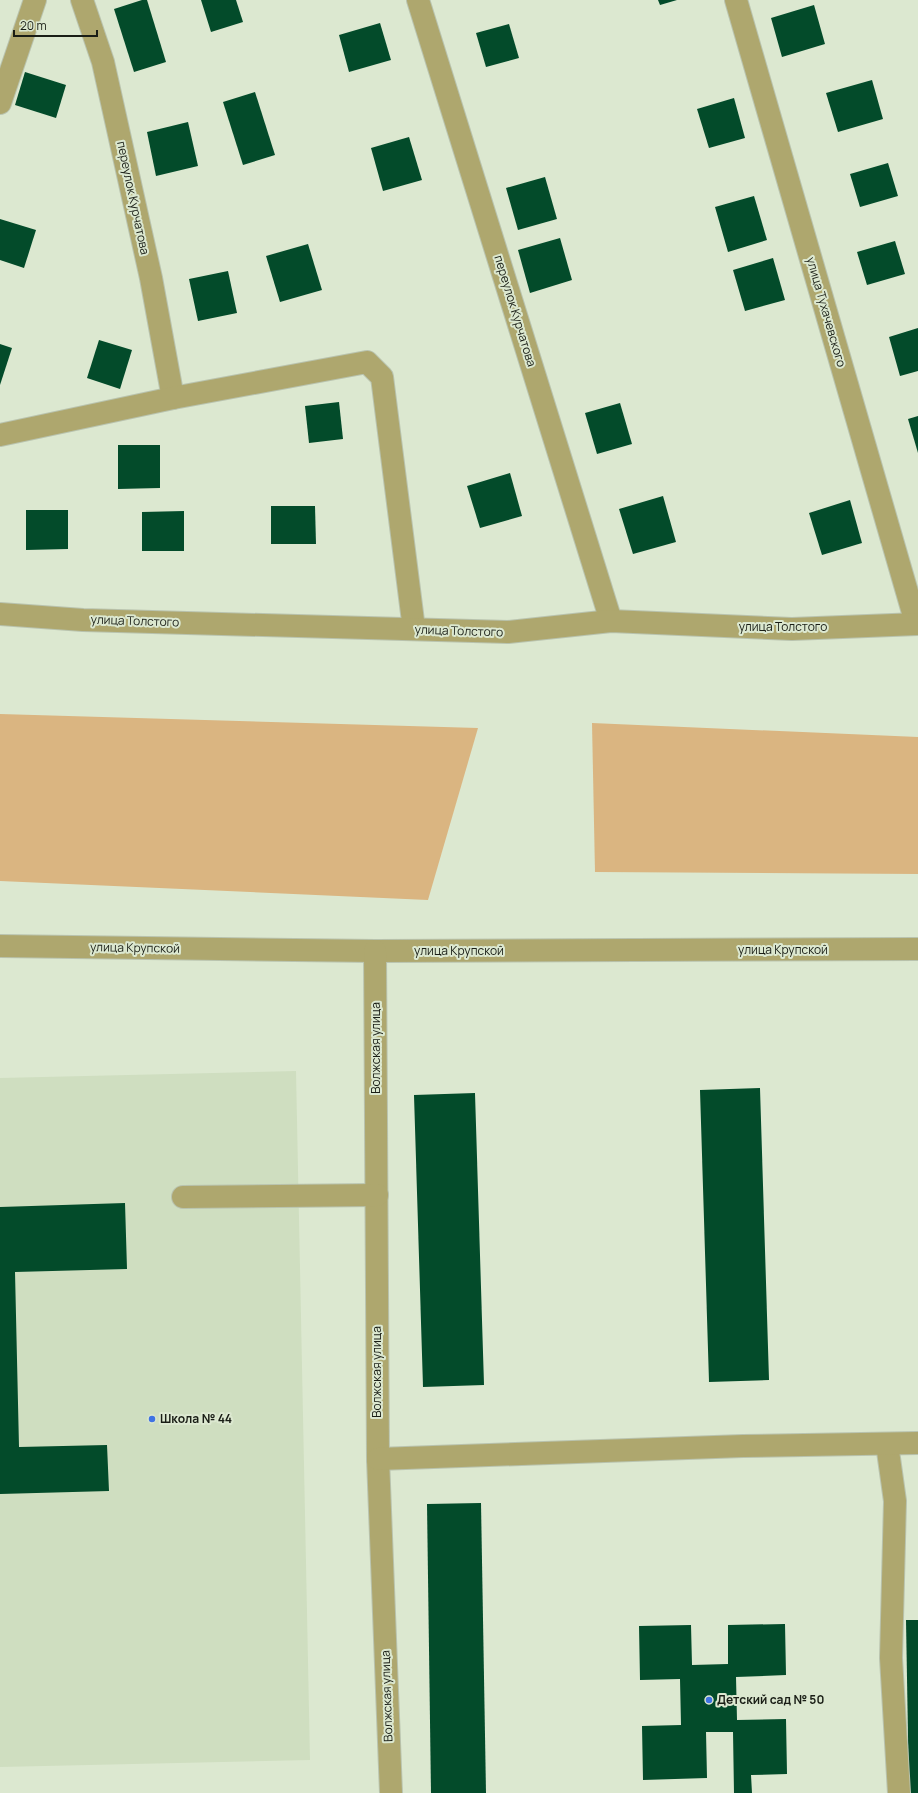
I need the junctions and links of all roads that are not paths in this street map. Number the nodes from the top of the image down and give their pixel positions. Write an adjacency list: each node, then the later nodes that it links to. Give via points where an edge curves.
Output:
1 (35, 0): 5 (street)
2 (82, 0): 6 (street, переулок Курчатова, via 103,62 151,278)
3 (418, 0): 9 (street, переулок Курчатова)
4 (736, 0): 10 (street, улица Тухачевского)
5 (0, 103)
6 (173, 398): 7 (street); 11 (street, via 367,362 382,377)
7 (0, 435)
8 (0, 614): 11 (street, улица Толстого, via 91,620)
9 (611, 621): 10 (street, улица Толстого, via 792,629); 11 (street, улица Толстого, via 508,632)
10 (917, 623)
11 (414, 629)
12 (0, 946): 14 (street, улица Крупской)
13 (918, 949): 14 (street, улица Крупской)
14 (375, 951): 15 (street, Волжская улица)
15 (377, 1195): 16 (street); 19 (street, Волжская улица)
16 (183, 1197)
17 (918, 1443): 18 (street)
18 (886, 1444): 19 (street, via 742,1446); 21 (street, via 895,1501 891,1658)
19 (378, 1459): 20 (street, Волжская улица)
20 (391, 1793)
21 (899, 1793)

